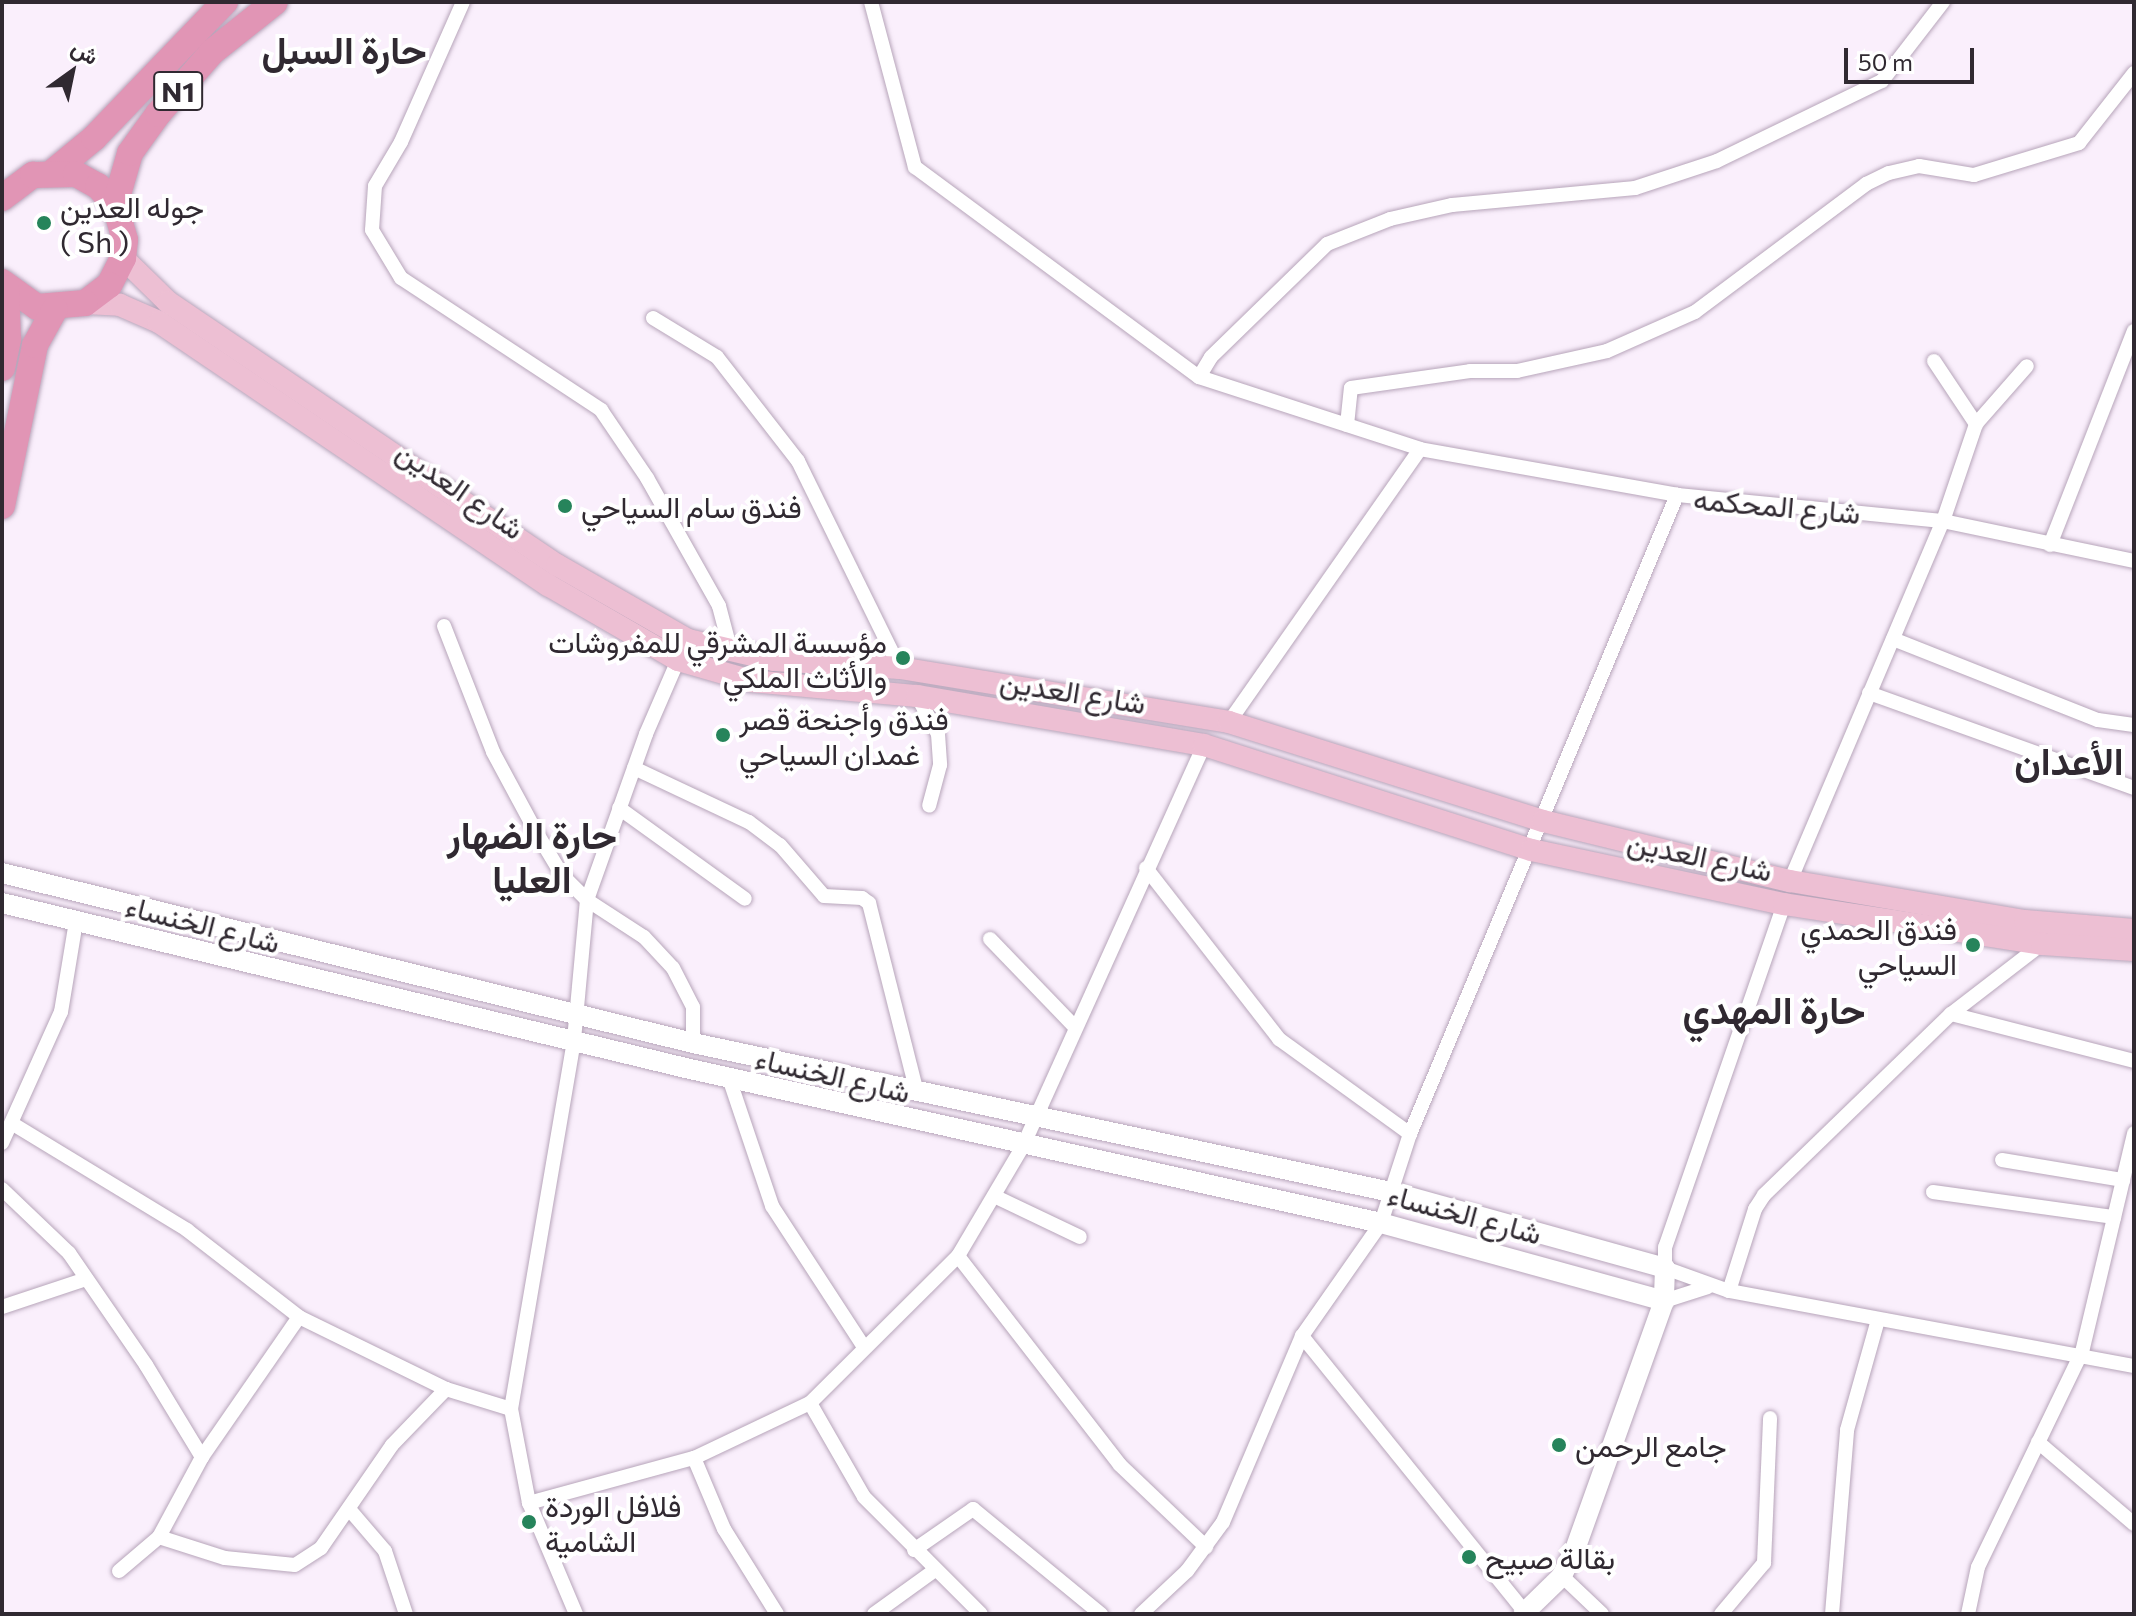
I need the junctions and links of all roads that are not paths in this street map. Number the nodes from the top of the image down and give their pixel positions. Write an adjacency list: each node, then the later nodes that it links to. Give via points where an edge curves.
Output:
1 (225, 2): 7 (highway, N1, via 94,138)
2 (275, 2): 9 (highway, N1, via 212,52 158,114 130,153)
3 (463, 2): 30 (street, via 401,142 375,186 372,230 401,278 601,410 647,478 719,606)
4 (871, 2): 19 (street, شارع المحكمه, via 915,167)
5 (1943, 2): 19 (street, via 1882,81 1717,161 1635,188 1452,205 1390,219 1327,244 1211,357)
6 (2134, 73): 21 (street, via 2079,143 1974,175 1919,166 1889,173 1866,184 1695,312 1607,351 1351,388)
7 (54, 171): 8 (highway); 9 (highway, via 98,186)
8 (6, 189)
9 (115, 205): 10 (highway, via 124,231)
10 (123, 258): 12 (highway, via 109,285); 30 (main road, شارع العدين, via 168,302 557,565 675,634)
11 (4, 285): 13 (highway, via 21,299); 18 (highway, via 8,339)
12 (85, 303): 13 (highway); 31 (main road, شارع العدين, via 120,305 159,322 548,585)
13 (55, 309): 24 (highway, via 35,345)
14 (653, 318): 32 (street, via 717,357 798,461)
15 (2134, 331): 26 (street)
16 (1934, 361): 20 (street)
17 (2027, 366): 20 (street)
18 (2, 368)
19 (1199, 377): 21 (street, شارع المحكمه)
20 (1976, 424): 25 (street)
21 (1347, 425): 22 (street, شارع المحكمه)
22 (1420, 449): 23 (street, شارع المحكمه); 35 (street)
23 (1677, 495): 25 (street, شارع المحكمه); 42 (street)
24 (2, 506)
25 (1943, 521): 26 (street, شارع المحكمه); 29 (street)
26 (2050, 545): 27 (street, شارع المحكمه)
27 (2134, 561)
28 (444, 626): 48 (street, via 493,752 562,875)
29 (1893, 639): 33 (street); 36 (street, via 2098,720)
30 (730, 648): 32 (main road, شارع العدين, via 774,660)
31 (678, 660): 34 (main road, شارع العدين, via 751,681); 38 (street)
32 (900, 668): 35 (main road, شارع العدين)
33 (1869, 693): 39 (street); 46 (street)
34 (917, 696): 37 (main road, شارع العدين); 40 (street, via 938,734 940,765)
35 (1229, 722): 42 (main road, شارع العدين)
36 (2134, 725)
37 (1204, 745): 43 (main road, شارع العدين); 44 (street)
38 (634, 768): 41 (street); 63 (street, via 749,822 780,845 824,896 869,903)
39 (2134, 788)
40 (929, 806)
41 (619, 808): 47 (street); 48 (street)
42 (1543, 821): 43 (street); 46 (main road, شارع العدين)
43 (1532, 850): 50 (main road, شارع العدين); 67 (street)
44 (1146, 868): 58 (street); 67 (street, via 1279,1039)
45 (2, 873): 57 (street, شارع الخنساء)
46 (1790, 881): 52 (main road, شارع العدين, via 2025,921)
47 (745, 899)
48 (587, 900): 57 (street); 60 (street, via 644,937 673,968 693,1007)
49 (2, 903): 51 (street, شارع الخنساء)
50 (1784, 904): 54 (main road, شارع العدين); 80 (street, via 1665,1247)
51 (76, 921): 59 (street, شارع الخنساء); 65 (street, via 61,1012)
52 (2134, 930)
53 (990, 939): 58 (street)
54 (2042, 944): 55 (main road, شارع العدين); 56 (street)
55 (2134, 950)
56 (1951, 1014): 61 (street); 83 (street, via 1764,1195)
57 (576, 1016): 59 (street); 60 (street, شارع الخنساء)
58 (1075, 1027): 64 (street)
59 (574, 1040): 62 (street, شارع الخنساء); 94 (street)
60 (693, 1043): 63 (street, شارع الخنساء)
61 (2134, 1061)
62 (729, 1078): 69 (street, شارع الخنساء); 89 (street, via 772,1206)
63 (917, 1093): 64 (street, شارع الخنساء)
64 (1035, 1120): 69 (street); 73 (street, شارع الخنساء)
65 (13, 1124): 68 (street); 86 (street, via 187,1230)
66 (2134, 1133): 71 (street)
67 (1410, 1134): 73 (street)
68 (2, 1143)
69 (1023, 1146): 75 (street); 77 (street, شارع الخنساء)
70 (2002, 1160): 71 (street)
71 (2123, 1180): 76 (street)
72 (2, 1189): 81 (street, via 69,1253)
73 (1391, 1192): 77 (street); 80 (street, شارع الخنساء)
74 (1933, 1192): 76 (street)
75 (994, 1196): 78 (street); 79 (street)
76 (2114, 1217): 90 (street)
77 (1381, 1223): 84 (street, شارع الخنساء); 88 (street)
78 (1080, 1237)
79 (958, 1256): 89 (street); 103 (street, via 1120,1465)
80 (1665, 1268): 82 (street); 84 (street)
81 (86, 1279): 85 (street); 97 (street)
82 (1708, 1287): 83 (street); 84 (street)
83 (1729, 1291): 87 (street)
84 (1664, 1301): 107 (street)
85 (2, 1307)
86 (299, 1317): 92 (street); 97 (street)
87 (1878, 1320): 90 (street); 119 (street, via 1847,1430)
88 (1302, 1336): 103 (street, via 1223,1522); 109 (street)
89 (864, 1347): 93 (street)
90 (2082, 1352): 91 (street); 96 (street)
91 (2134, 1366)
92 (446, 1389): 94 (street); 100 (street, via 392,1445)
93 (810, 1403): 98 (street); 104 (street, via 864,1497)
94 (511, 1409): 99 (street)
95 (1770, 1418): 118 (street, via 1764,1563)
96 (2038, 1442): 101 (street); 120 (street, via 1978,1567)
97 (202, 1457): 102 (street)
98 (694, 1458): 99 (street); 112 (street, via 724,1529)
99 (529, 1503): 108 (street)
100 (349, 1509): 102 (street, via 321,1548 295,1565 225,1558); 110 (street, via 385,1551)
101 (2134, 1524)
102 (159, 1537): 106 (street)
103 (1206, 1547): 116 (street)
104 (914, 1550): 105 (street); 115 (street, via 973,1509)
105 (935, 1570): 113 (street); 114 (street)
106 (119, 1571)
107 (1562, 1576): 109 (street); 117 (street)
108 (573, 1610): 111 (street)
109 (1524, 1613)
110 (406, 1614)
111 (555, 1614)
112 (777, 1614)
113 (874, 1614)
114 (981, 1614)
115 (1101, 1614)
116 (1141, 1614)
117 (1602, 1614)
118 (1721, 1614)
119 (1832, 1614)
120 (1968, 1614)

